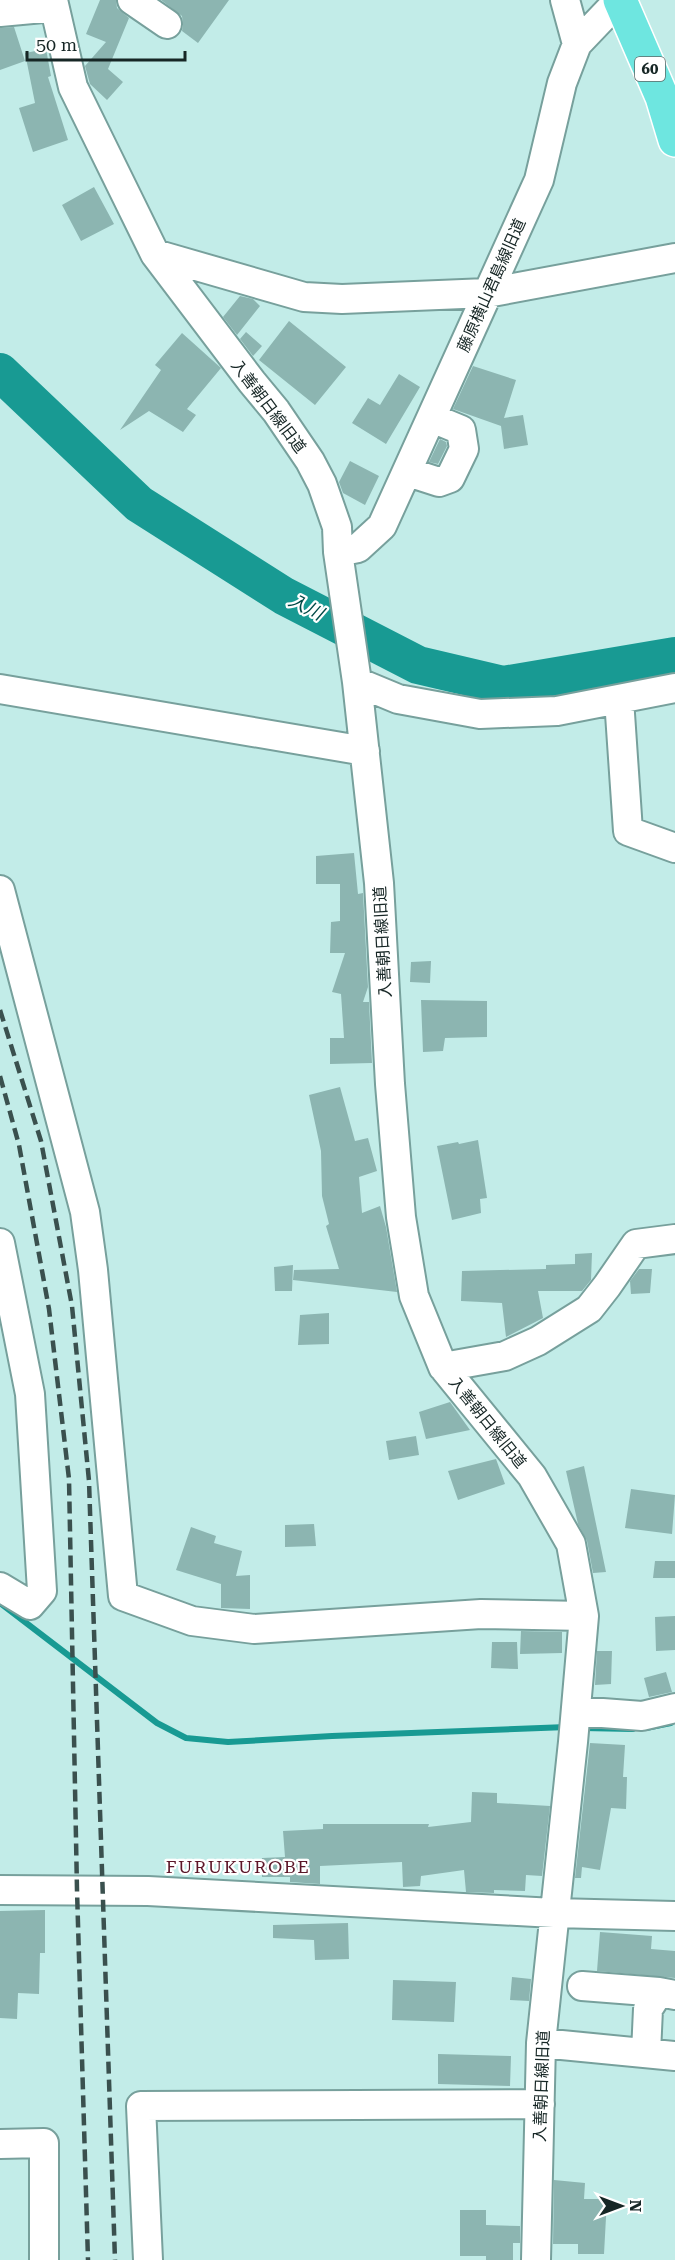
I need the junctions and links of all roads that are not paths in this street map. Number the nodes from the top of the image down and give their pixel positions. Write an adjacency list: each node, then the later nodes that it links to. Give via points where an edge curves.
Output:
1 (132, 0): 6 (street)
2 (565, 0): 7 (street)
3 (620, 0): 7 (street, 藤原横山君島線旧道); 8 (main road, 60, via 663,97)
4 (53, 3): 5 (street); 9 (street, 入善朝日線旧道, via 73,87)
5 (0, 12)
6 (167, 24)
7 (577, 44): 11 (street, 藤原横山君島線旧道, via 562,83 539,180)
8 (675, 140)
9 (155, 254): 11 (street, via 304,297); 14 (street, 入善朝日線旧道, via 310,461 337,527)
10 (675, 258): 11 (street)
11 (487, 293): 12 (street, 藤原横山君島線旧道)
12 (432, 418): 13 (street, 藤原横山君島線旧道); 13 (street, via 461,430 464,449 450,478 439,482)
13 (408, 472): 14 (street, 藤原横山君島線旧道, via 382,526 358,548)
14 (338, 552): 15 (street, 入善朝日線旧道)
15 (356, 674): 18 (street, via 398,699 480,714 557,711); 19 (street, 入善朝日線旧道)
16 (675, 688): 18 (street)
17 (0, 689): 19 (street)
18 (619, 699): 20 (street, via 628,831)
19 (365, 751): 24 (street, 入善朝日線旧道, via 379,882 401,1217 414,1296)
20 (675, 848)
21 (0, 891): 26 (street, via 85,1212 123,1596 192,1621 254,1629 482,1614)
22 (675, 1239): 24 (street, via 636,1244 589,1309 538,1341 505,1356)
23 (0, 1243): 25 (street, via 30,1394 42,1591 30,1605)
24 (443, 1366): 26 (street, 入善朝日線旧道, via 532,1476 571,1544)
25 (0, 1587)
26 (584, 1616): 28 (street, 入善朝日線旧道)
27 (675, 1708): 28 (street, via 642,1716)
28 (576, 1711): 30 (street, 入善朝日線旧道)
29 (0, 1890): 30 (street, via 148,1891)
30 (554, 1913): 31 (street); 34 (street, 入善朝日線旧道)
31 (675, 1916)
32 (582, 1986): 33 (street)
33 (667, 1994): 35 (street, via 648,2010)
34 (541, 2043): 35 (street); 37 (street, 入善朝日線旧道)
35 (646, 2053): 36 (street)
36 (675, 2056)
37 (540, 2104): 40 (street, via 141,2106); 41 (street, 入善朝日線旧道)
38 (0, 2144): 39 (street, via 44,2143)
39 (45, 2260)
40 (148, 2260)
41 (536, 2260)

